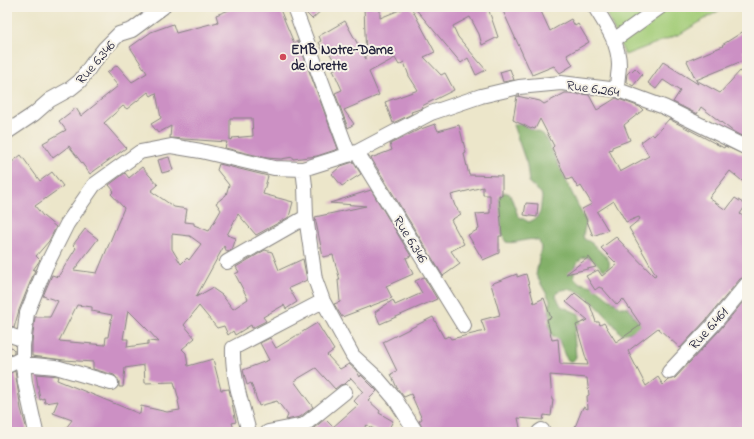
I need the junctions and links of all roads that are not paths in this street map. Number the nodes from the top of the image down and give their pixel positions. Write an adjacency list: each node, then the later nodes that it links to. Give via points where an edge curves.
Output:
1 (164, 7): 7 (street, Rue 6.346, via 132,30 119,34 80,81)
2 (294, 7): 9 (street, Rue 6.346)
3 (595, 7): 5 (street)
4 (660, 7): 5 (street)
5 (614, 40): 6 (street, via 619,65 616,82)
6 (618, 90): 8 (street, Rue 6.264, via 664,107); 9 (street, Rue 6.264, via 561,83 519,87 481,96 431,113)
7 (7, 132)
8 (747, 148)
9 (353, 154): 10 (street, Rue 6.264); 15 (street, Rue 6.346)
10 (303, 169): 11 (street); 17 (street, Rue 6.264, via 274,168 170,146 140,152 94,185 67,224 46,266 27,314)
11 (306, 217): 12 (street); 14 (street, via 315,279)
12 (227, 262)
13 (747, 284): 20 (street, Rue 6.461)
14 (323, 302): 24 (street, via 233,348 237,382); 26 (street, via 354,356 395,399)
15 (464, 326)
16 (7, 334): 17 (street)
17 (24, 340): 18 (street, Rue 6.264)
18 (23, 361): 19 (street); 21 (street, via 56,367); 23 (street, Rue 6.264)
19 (7, 366)
20 (669, 372)
21 (111, 383)
22 (345, 392): 25 (street, via 304,425)
23 (36, 432)
24 (250, 432)
25 (268, 432)
26 (416, 432)

